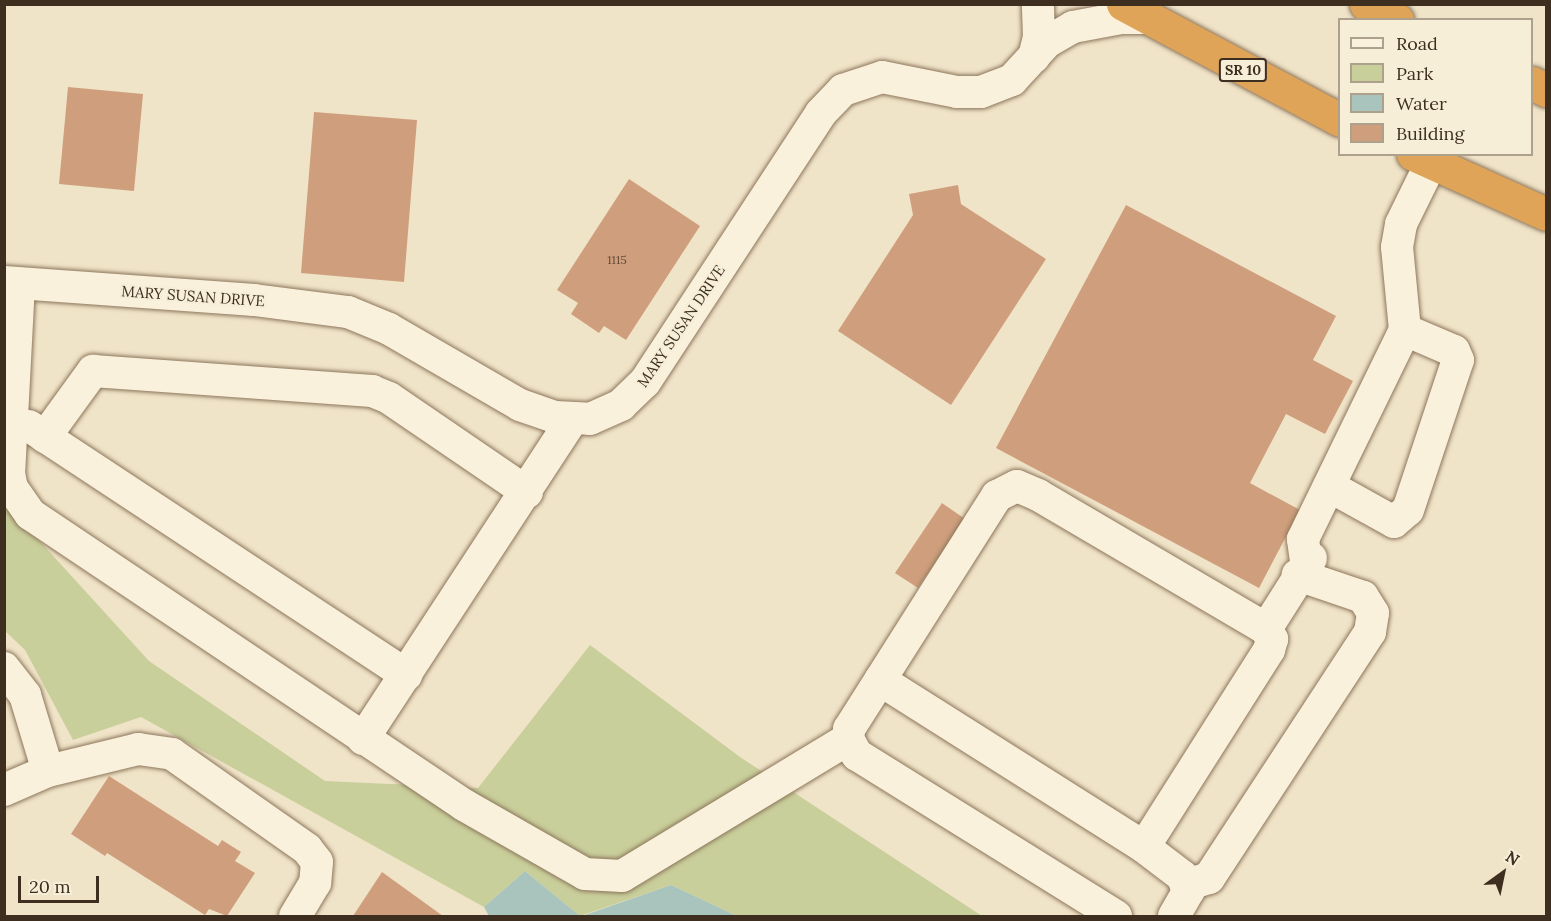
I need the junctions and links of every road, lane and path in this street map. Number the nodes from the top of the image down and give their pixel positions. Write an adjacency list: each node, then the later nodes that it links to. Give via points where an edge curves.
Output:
1 (1038, 4): 5 (street, via 1040,26)
2 (1366, 4): 4 (highway)
3 (1135, 11): 5 (street, MARY SUSAN DRIVE, via 1080,25 1056,36); 6 (highway, SR 10)
4 (1393, 18)
5 (1034, 57): 12 (street, MARY SUSAN DRIVE, via 1012,80 981,92 957,92 882,77 843,90 821,113 645,382 607,413)
6 (1338, 119)
7 (1422, 159): 8 (highway); 10 (street, via 1396,247)
8 (1546, 214)
9 (12, 283): 11 (street); 12 (street, MARY SUSAN DRIVE, via 254,300 348,312 389,329 520,405)
10 (1405, 330): 15 (street); 15 (street, via 1454,351 1458,360 1402,518 1394,522)
11 (13, 415): 13 (street); 21 (street, via 9,473 16,495 30,514)
12 (572, 420): 14 (street)
13 (45, 437): 14 (street, via 93,371 372,391 389,398); 19 (street)
14 (527, 492): 19 (street)
15 (1339, 492): 16 (street, via 1303,540)
16 (1302, 568): 17 (street); 26 (street, via 1363,597 1374,613 1370,632 1209,878)
17 (1266, 629): 20 (street, via 1017,486 997,496); 25 (street, via 1272,639 1269,650)
18 (4, 668): 23 (street, via 25,695)
19 (406, 675): 21 (street)
20 (880, 680): 22 (street, via 849,729); 25 (street)
21 (363, 739): 22 (street, via 464,805 585,874 607,879 622,876)
22 (848, 739): 28 (street, via 857,754)
23 (48, 771): 24 (street); 27 (street, via 138,749 172,754 307,849 317,862 315,883)
24 (4, 790)
25 (1144, 847): 26 (street, via 1182,876)
26 (1186, 885): 29 (street, via 1189,890)
27 (295, 916)
28 (1116, 916)
29 (1174, 916)

